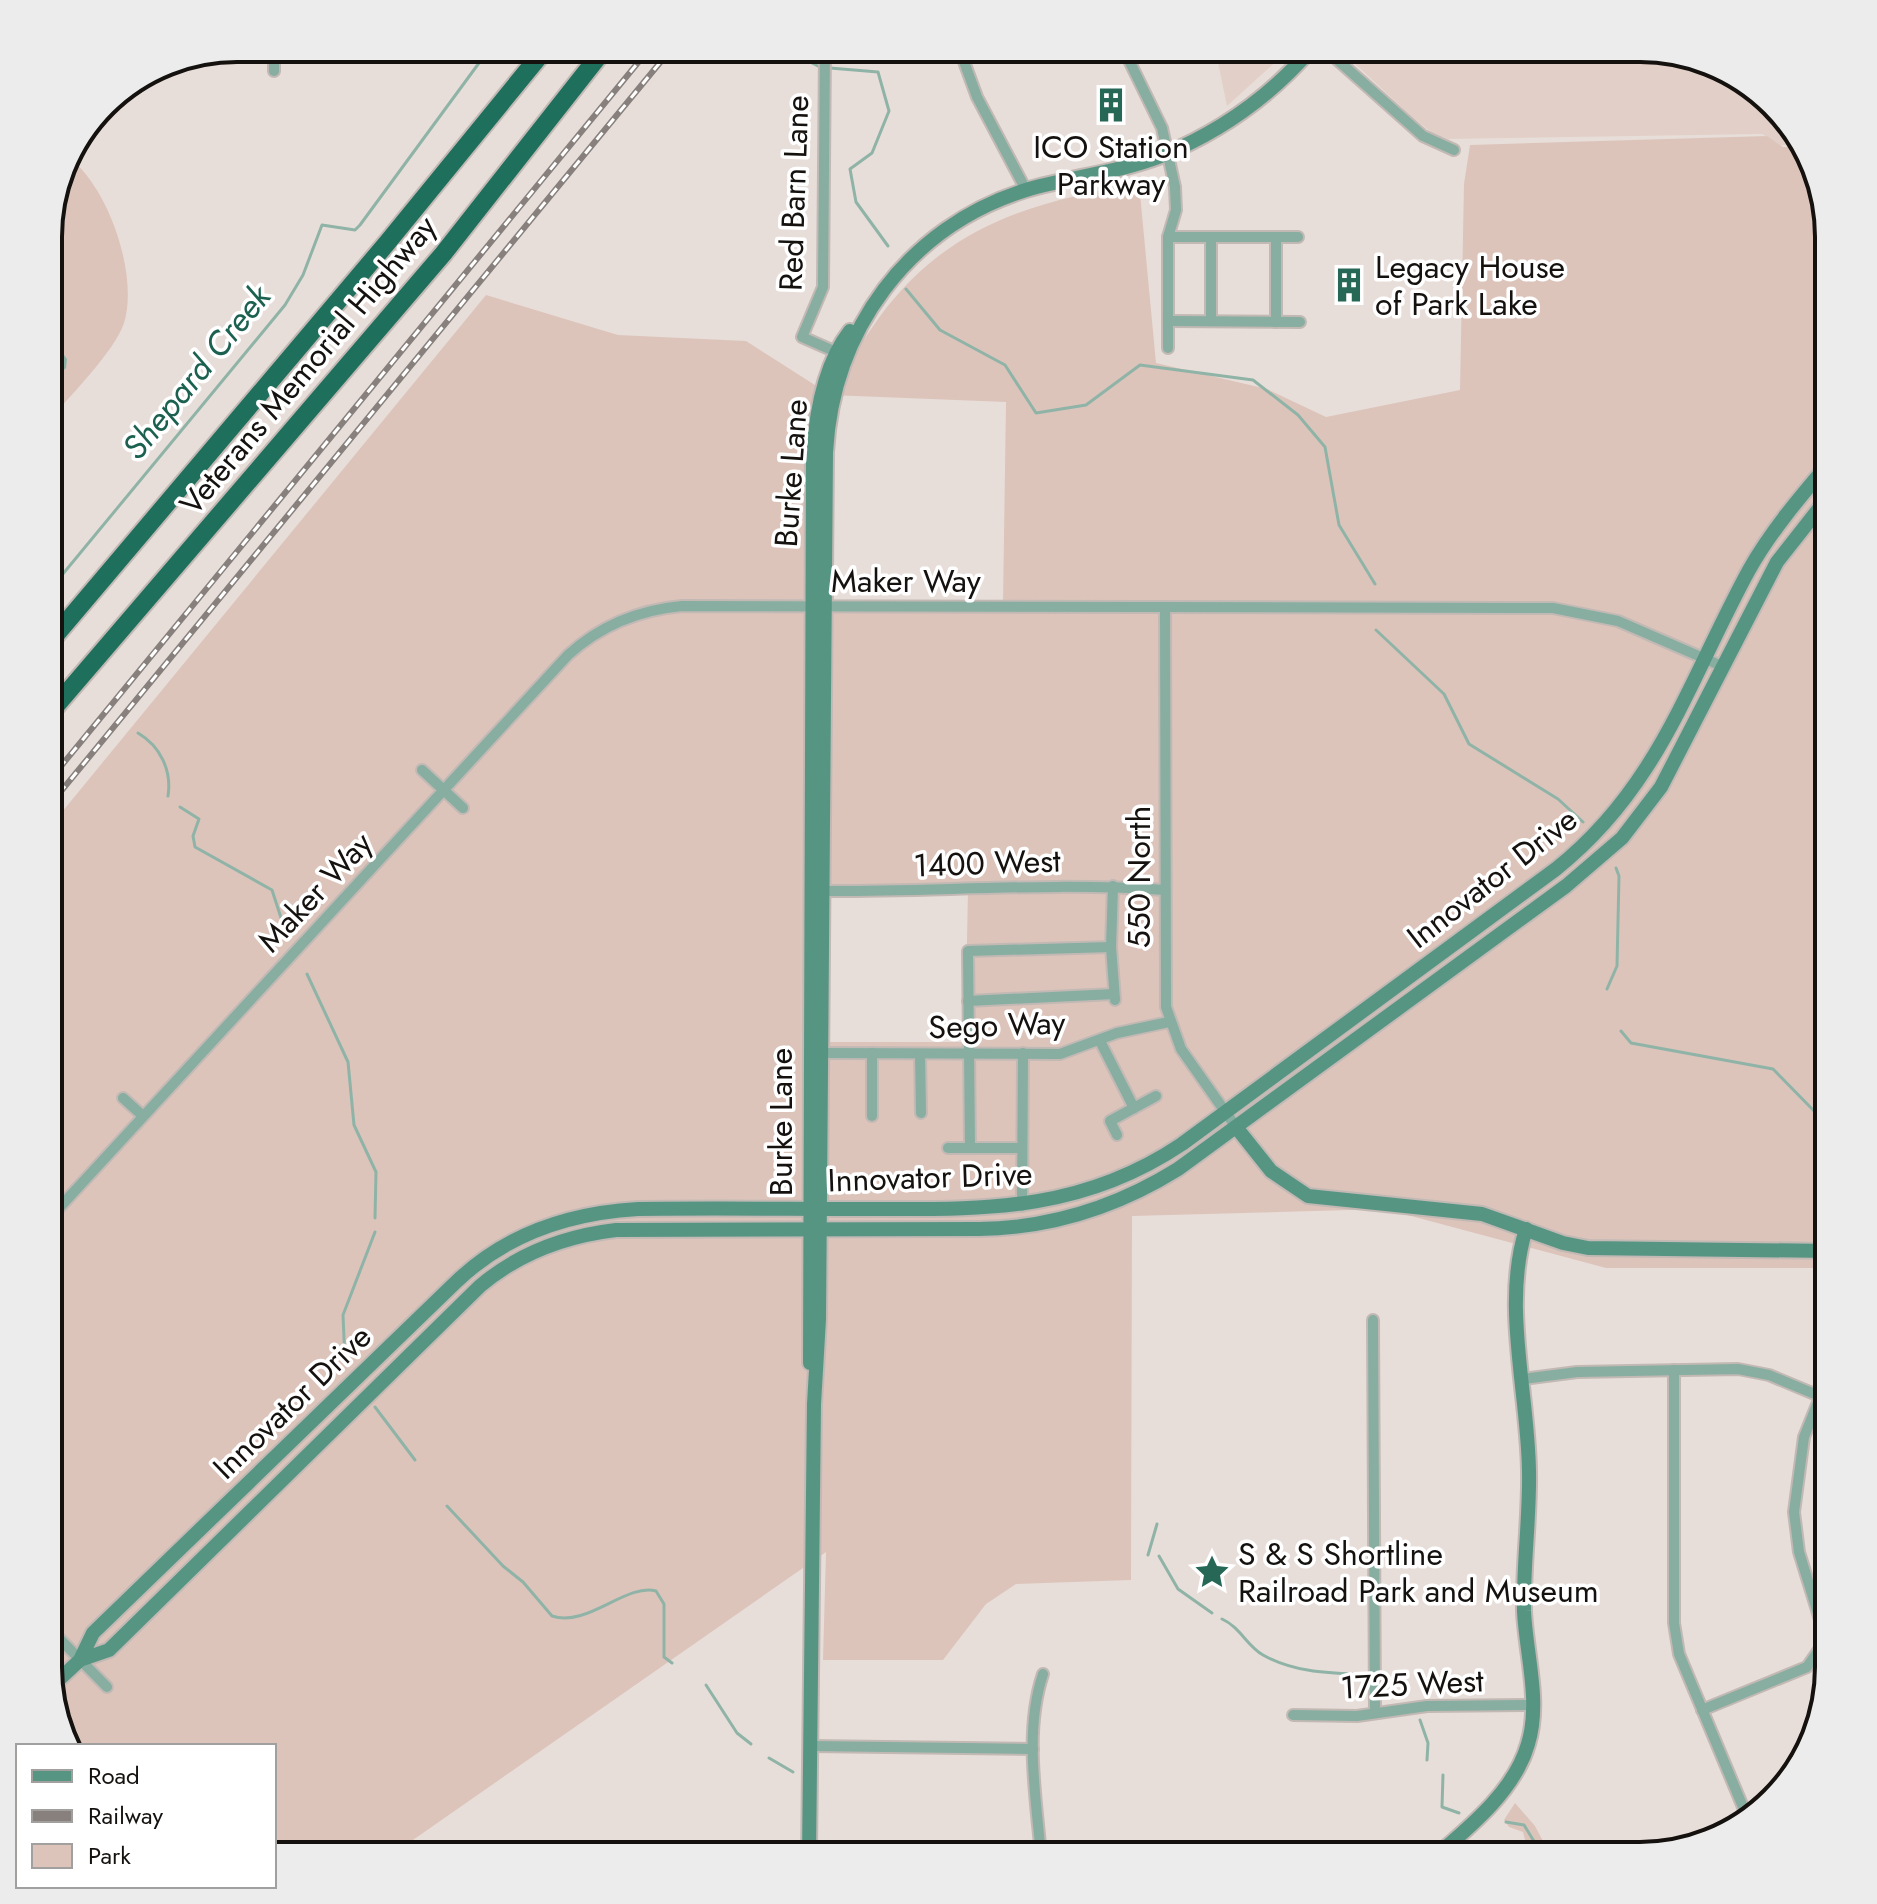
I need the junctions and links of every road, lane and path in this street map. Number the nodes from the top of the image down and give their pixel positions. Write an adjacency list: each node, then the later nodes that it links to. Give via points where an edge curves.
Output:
1 (274, 62): 9 (street)
2 (535, 62): 27 (highway, Veterans Memorial Highway)
3 (594, 62): 30 (highway, Veterans Memorial Highway, via 443,254)
4 (825, 62): 22 (street, Red Barn Lane, via 823,287 802,337)
5 (964, 62): 12 (street)
6 (1130, 62): 11 (street, via 1162,128)
7 (1297, 62): 11 (main road, Burke Lane, via 1248,109)
8 (1340, 62): 10 (street, via 1415,130)
9 (274, 71)
10 (1454, 150)
11 (1167, 153): 12 (main road, Burke Lane); 13 (street, via 1177,203)
12 (1026, 190): 22 (main road, Burke Lane, via 974,212 930,241 887,283)
13 (1168, 237): 14 (street); 17 (street)
14 (1211, 237): 15 (street); 18 (street)
15 (1276, 237): 16 (street); 19 (street)
16 (1298, 237)
17 (1168, 321): 18 (street); 21 (street)
18 (1211, 321): 19 (street)
19 (1276, 322): 20 (street)
20 (1300, 322)
21 (1168, 348)
22 (841, 354): 25 (main road, Burke Lane, via 826,438)
23 (1815, 481): 28 (main road, Innovator Drive, via 1760,551)
24 (1815, 514): 29 (main road, Innovator Drive, via 1777,562)
25 (819, 607): 26 (street, Maker Way); 32 (street, Maker Way, via 669,607 618,621 568,655); 36 (main road, Burke Lane)
26 (1165, 607): 28 (street, Maker Way, via 1553,608 1618,621); 35 (street, 550 North)
27 (62, 627)
28 (1706, 659): 29 (street, Maker Way); 49 (main road, Innovator Drive, via 1649,769 1587,843)
29 (1724, 667): 53 (main road, Innovator Drive, via 1661,787 1609,850)
30 (62, 699)
31 (422, 770): 32 (street)
32 (444, 790): 33 (street); 51 (street, Maker Way)
33 (463, 808)
34 (1113, 886): 35 (street, 1400 West); 36 (street, 1400 West); 37 (street)
35 (1165, 890): 39 (street, 550 North)
36 (816, 891): 41 (main road, Burke Lane); 60 (main road, Burke Lane)
37 (1111, 947): 38 (street, via 968,951); 38 (street, via 1115,997)
38 (968, 1001): 45 (street)
39 (1169, 1022): 40 (street, Sego Way); 49 (street, 550 North, via 1181,1049)
40 (1100, 1041): 43 (street, Sego Way, via 1060,1054); 48 (street)
41 (821, 1053): 42 (street, Sego Way); 60 (main road, Burke Lane)
42 (872, 1053): 44 (street, Sego Way); 52 (street)
43 (1023, 1053): 45 (street, Sego Way); 57 (street)
44 (920, 1054): 45 (street, Sego Way); 50 (street)
45 (969, 1054): 56 (street)
46 (1156, 1096): 48 (street)
47 (123, 1098): 51 (street)
48 (1134, 1108): 54 (street, via 1110,1121)
49 (1226, 1112): 53 (street, 550 North); 59 (main road, Innovator Drive, via 1168,1154 1127,1175 1077,1194)
50 (921, 1113)
51 (143, 1116): 58 (street, Maker Way)
52 (872, 1116)
53 (1236, 1127): 61 (main road, Innovator Drive, via 1149,1187 1077,1216 996,1229); 62 (main road, via 1271,1171 1308,1196 1482,1214)
54 (1117, 1135)
55 (948, 1148): 56 (street)
56 (970, 1148): 57 (street)
57 (1022, 1148): 59 (street)
58 (62, 1205)
59 (1022, 1206): 60 (main road, Innovator Drive)
60 (814, 1209): 61 (main road, Burke Lane); 72 (main road, Innovator Drive, via 601,1212 503,1245 466,1272 93,1633)
61 (814, 1229): 72 (main road, Innovator Drive, via 600,1232 557,1242 503,1268 109,1650); 80 (main road, Burke Lane)
62 (1526, 1229): 63 (main road, via 1600,1249); 66 (main road, via 1515,1272)
63 (1815, 1251)
64 (1373, 1320): 78 (street)
65 (1674, 1370): 66 (street); 67 (street, via 1754,1372); 77 (street, via 1674,1623 1679,1654)
66 (1523, 1379): 76 (main road, via 1529,1468 1524,1612)
67 (1815, 1395)
68 (1815, 1416): 69 (street, via 1804,1437 1794,1512 1799,1552)
69 (1815, 1604)
70 (62, 1641): 72 (street)
71 (1815, 1656): 77 (street, via 1807,1667)
72 (80, 1660): 74 (main road, Innovator Drive); 75 (street)
73 (1043, 1674): 81 (street, via 1035,1699)
74 (62, 1677)
75 (107, 1687)
76 (1533, 1705): 78 (street, 1725 West, via 1427,1706); 85 (main road, via 1528,1746 1518,1765 1477,1820)
77 (1702, 1710): 82 (street)
78 (1375, 1713): 79 (street, 1725 West)
79 (1293, 1715)
80 (811, 1746): 81 (street); 83 (main road, Burke Lane)
81 (1033, 1749): 84 (street)
82 (1743, 1807)
83 (809, 1842)
84 (1040, 1842)
85 (1452, 1842)

